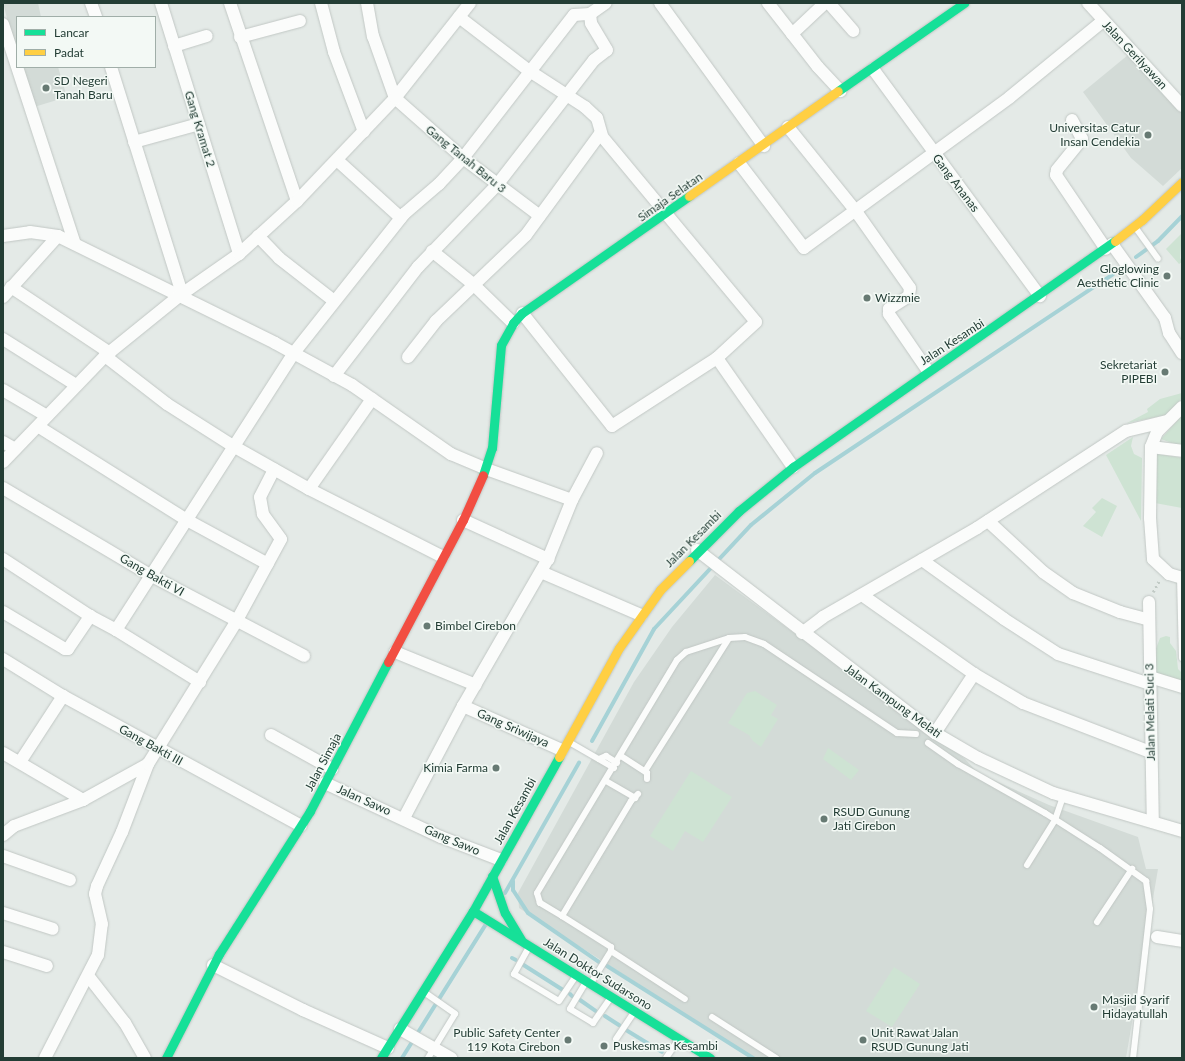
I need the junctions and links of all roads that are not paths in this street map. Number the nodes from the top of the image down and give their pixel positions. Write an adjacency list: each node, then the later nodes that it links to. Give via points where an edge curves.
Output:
1 (91, 3): 15 (street)
2 (161, 3): 24 (street, Gang Kramat 2)
3 (230, 3): 23 (street)
4 (321, 3): 37 (street, via 334,52)
5 (367, 3): 32 (street, via 374,36)
6 (470, 3): 16 (street)
7 (606, 3): 14 (street)
8 (660, 3): 40 (street)
9 (768, 3): 21 (street)
10 (825, 3): 21 (street)
11 (829, 3): 20 (street)
12 (964, 3): 28 (street, Simaja Selatan)
13 (1088, 3): 18 (street, Jalan Gerilyawan)
14 (590, 14): 29 (street, via 574,15); 31 (street, via 591,23 607,50 594,60)
15 (96, 16)
16 (459, 17): 29 (street); 32 (street)
17 (300, 21): 23 (street)
18 (1103, 21): 33 (street, Jalan Gerilyawan); 41 (street, via 1010,97)
19 (3, 24): 25 (street)
20 (853, 31)
21 (792, 34): 30 (street)
22 (207, 36): 24 (street)
23 (240, 37): 47 (street)
24 (174, 46): 35 (street, Gang Kramat 2)
25 (16, 64)
26 (17, 68): 56 (street)
27 (111, 68): 39 (street)
28 (873, 68): 30 (street, Simaja Selatan); 41 (street, Gang Ananas)
29 (531, 72): 31 (street); 42 (street)
30 (840, 91): 36 (street, Simaja Selatan)
31 (566, 95): 38 (street, via 597,118); 46 (street)
32 (395, 98): 37 (street); 42 (street, Gang Tanah Baru 3)
33 (1182, 106)
34 (1072, 120): 57 (street, via 1082,139 1057,170 1056,175)
35 (199, 124): 39 (street); 59 (street, Gang Kramat 2)
36 (788, 127): 40 (street, Simaja Selatan); 48 (street)
37 (364, 132): 43 (street)
38 (602, 135): 49 (street); 50 (street, via 597,136)
39 (134, 142): 63 (street)
40 (764, 146): 44 (street, Simaja Selatan)
41 (933, 152): 48 (street); 64 (street, Gang Ananas)
42 (463, 158): 46 (street, Gang Tanah Baru 3); 51 (street)
43 (337, 160): 47 (street); 51 (street)
44 (739, 163): 48 (street, via 802,247 806,247); 49 (street, Simaja Selatan)
45 (1182, 182): 52 (street, Jalan Kesambi)
46 (496, 185): 50 (street, Gang Tanah Baru 3); 58 (street)
47 (297, 201): 55 (street)
48 (855, 210): 75 (street, via 910,288 909,296 889,309 889,314)
49 (666, 214): 67 (street, Simaja Selatan); 74 (street, via 756,322)
50 (540, 216): 61 (street, via 526,235)
51 (400, 218): 66 (street)
52 (1134, 226): 57 (street, Jalan Kesambi); 60 (lane)
53 (3, 236): 54 (street, via 37,232)
54 (58, 236): 56 (street); 62 (street)
55 (258, 236): 59 (street); 66 (street, via 279,258)
56 (75, 244): 63 (street)
57 (1109, 246): 64 (street, Jalan Kesambi); 70 (street, via 1122,258 1165,318 1169,333)
58 (432, 251): 61 (street); 76 (street)
59 (239, 254): 63 (street)
60 (1158, 259)
61 (473, 284): 68 (street); 73 (street, via 436,322)
62 (12, 288): 65 (street); 71 (street)
63 (180, 294): 71 (street); 72 (street)
64 (1040, 296): 75 (street, Jalan Kesambi)
65 (3, 297)
66 (334, 301): 72 (street)
67 (522, 313): 68 (street, Simaja Selatan); 74 (street, via 610,425)
68 (513, 323): 93 (street, Simaja Selatan, via 500,345 492,448)
69 (3, 339): 77 (street)
70 (1182, 353)
71 (108, 354): 77 (street); 85 (street, via 167,404)
72 (293, 354): 76 (street); 85 (street)
73 (408, 357)
74 (717, 358): 91 (street)
75 (928, 371): 91 (street, Jalan Kesambi)
76 (334, 376): 79 (street)
77 (76, 385): 81 (street)
78 (3, 390): 81 (street)
79 (372, 399): 93 (street, via 451,454); 95 (street)
80 (1182, 407): 82 (street)
81 (47, 416): 83 (street)
82 (1167, 421): 86 (street, via 1157,432); 99 (street, via 1126,431)
83 (39, 427): 87 (street); 97 (street)
84 (3, 442): 87 (street)
85 (233, 446): 92 (street); 97 (street)
86 (1151, 447): 88 (street); 108 (street, via 1150,550 1153,559 1162,569)
87 (15, 449): 90 (street)
88 (1182, 451)
89 (597, 453): 96 (street)
90 (3, 462)
91 (793, 467): 100 (street, Jalan Kesambi, via 739,511)
92 (274, 469): 95 (street); 105 (street, via 260,497 264,514 281,539)
93 (486, 469): 96 (street); 98 (street, Jalan Simaja)
94 (3, 488): 107 (street, Gang Bakti VI)
95 (309, 489): 101 (street)
96 (572, 500): 103 (street)
97 (185, 519): 105 (street); 107 (street)
98 (463, 520): 101 (street, Jalan Simaja); 103 (street)
99 (988, 521): 104 (street); 114 (street, via 1043,572 1073,593 1120,612)
100 (697, 550): 112 (street, Jalan Kesambi); 117 (street, Jalan Kampung Melati)
101 (443, 556): 119 (street, Jalan Simaja)
102 (3, 559): 113 (street)
103 (548, 559): 106 (street)
104 (922, 560): 109 (street); 124 (street, via 1058,654)
105 (268, 564): 115 (street)
106 (541, 572): 112 (street); 126 (street)
107 (150, 575): 115 (street, Gang Bakti VI); 116 (street)
108 (1181, 578): 121 (lane)
109 (862, 595): 117 (street, via 823,617); 123 (street)
110 (1149, 602): 114 (street, Jalan Melati Suci 3)
111 (3, 612): 113 (street, via 67,650)
112 (640, 615): 133 (street, Jalan Kesambi)
113 (90, 616): 116 (street)
114 (1149, 620): 124 (street, Jalan Melati Suci 3)
115 (236, 622): 120 (street, Gang Bakti VI); 125 (street)
116 (116, 630): 125 (street)
117 (802, 633): 132 (street, Jalan Kampung Melati)
118 (730, 638): 130 (lane, via 745,636 764,644 897,733); 137 (lane, via 698,646 677,660); 142 (lane)
119 (395, 652): 126 (street); 141 (street, Jalan Simaja)
120 (304, 656)
121 (1182, 658)
122 (3, 660): 128 (street, Gang Bakti III)
123 (974, 674): 132 (street); 135 (street, via 1022,703)
124 (1150, 681): 127 (street); 135 (street, Jalan Melati Suci 3)
125 (200, 682): 134 (street)
126 (476, 685): 129 (street)
127 (1182, 687)
128 (63, 696): 134 (street, Gang Bakti III); 138 (street)
129 (463, 706): 133 (street, Gang Sriwijaya); 148 (street)
130 (916, 734)
131 (271, 735): 141 (street)
132 (932, 738): 146 (street, Jalan Kampung Melati); 149 (lane, via 958,764)
133 (565, 746): 140 (lane, via 581,749); 155 (street, Jalan Kesambi)
134 (158, 748): 139 (street); 151 (street, Gang Bakti III)
135 (1150, 752): 150 (street, Jalan Melati Suci 3)
136 (3, 753): 138 (street)
137 (621, 756): 140 (lane); 142 (lane)
138 (20, 762): 147 (street)
139 (148, 764): 147 (street); 174 (street, via 122,832 97,886 95,894 102,924 102,939)
140 (616, 765): 144 (lane)
141 (332, 769): 145 (street, Jalan Simaja)
142 (645, 771): 143 (lane, via 649,774)
143 (647, 779)
144 (606, 780): 162 (lane, via 537,894 540,903); 162 (lane, via 636,796)
145 (325, 783): 148 (street, Jalan Sawo); 151 (street, Jalan Simaja)
146 (1063, 796): 149 (lane); 150 (street, Jalan Kampung Melati)
147 (83, 800): 153 (street, via 14,826)
148 (404, 818): 155 (street, Gang Sawo)
149 (1055, 820): 156 (lane); 157 (lane)
150 (1153, 822): 152 (street, Jalan Kampung Melati)
151 (301, 826): 171 (street, Jalan Simaja)
152 (1182, 831)
153 (3, 835)
154 (3, 856): 159 (street)
155 (501, 860): 158 (street, Jalan Kesambi)
156 (1027, 865)
157 (1132, 869): 163 (lane); 193 (lane, via 1146,881 1150,903)
158 (492, 876): 160 (street, Jalan Kesambi); 166 (street, via 502,904)
159 (70, 880)
160 (473, 911): 166 (street, Jalan Doktor Sudarsono); 176 (street, Jalan Kesambi)
161 (3, 913): 164 (street)
162 (562, 916): 170 (lane, via 609,944)
163 (1097, 922)
164 (53, 929)
165 (1157, 937): 167 (street)
166 (522, 940): 168 (street, Jalan Doktor Sudarsono)
167 (1182, 941)
168 (530, 945): 173 (street, Jalan Doktor Sudarsono); 173 (lane, via 514,974 559,1001)
169 (3, 952): 172 (street)
170 (611, 952): 175 (lane); 178 (lane)
171 (213, 965): 185 (street); 188 (street, Jalan Simaja)
172 (47, 966)
173 (577, 974): 175 (street, Jalan Doktor Sudarsono)
174 (89, 977): 186 (street); 187 (street, via 125,1023)
175 (589, 982): 177 (street, Jalan Doktor Sudarsono); 177 (lane, via 570,1009 592,1023)
176 (424, 991): 181 (street, Jalan Kesambi); 184 (lane, via 455,1014)
177 (612, 996): 179 (street, Jalan Doktor Sudarsono)
178 (685, 999)
179 (634, 1011): 182 (street, Jalan Doktor Sudarsono); 183 (lane)
180 (712, 1017): 192 (lane)
181 (404, 1032): 184 (street); 185 (street, Jalan Kesambi)
182 (679, 1038): 190 (lane); 191 (street, Jalan Doktor Sudarsono)
183 (616, 1039)
184 (431, 1051): 189 (street)
185 (384, 1053)
186 (45, 1058)
187 (145, 1058)
188 (166, 1058)
189 (451, 1058)
190 (666, 1058)
191 (710, 1058)
192 (776, 1058)
193 (1133, 1058)

